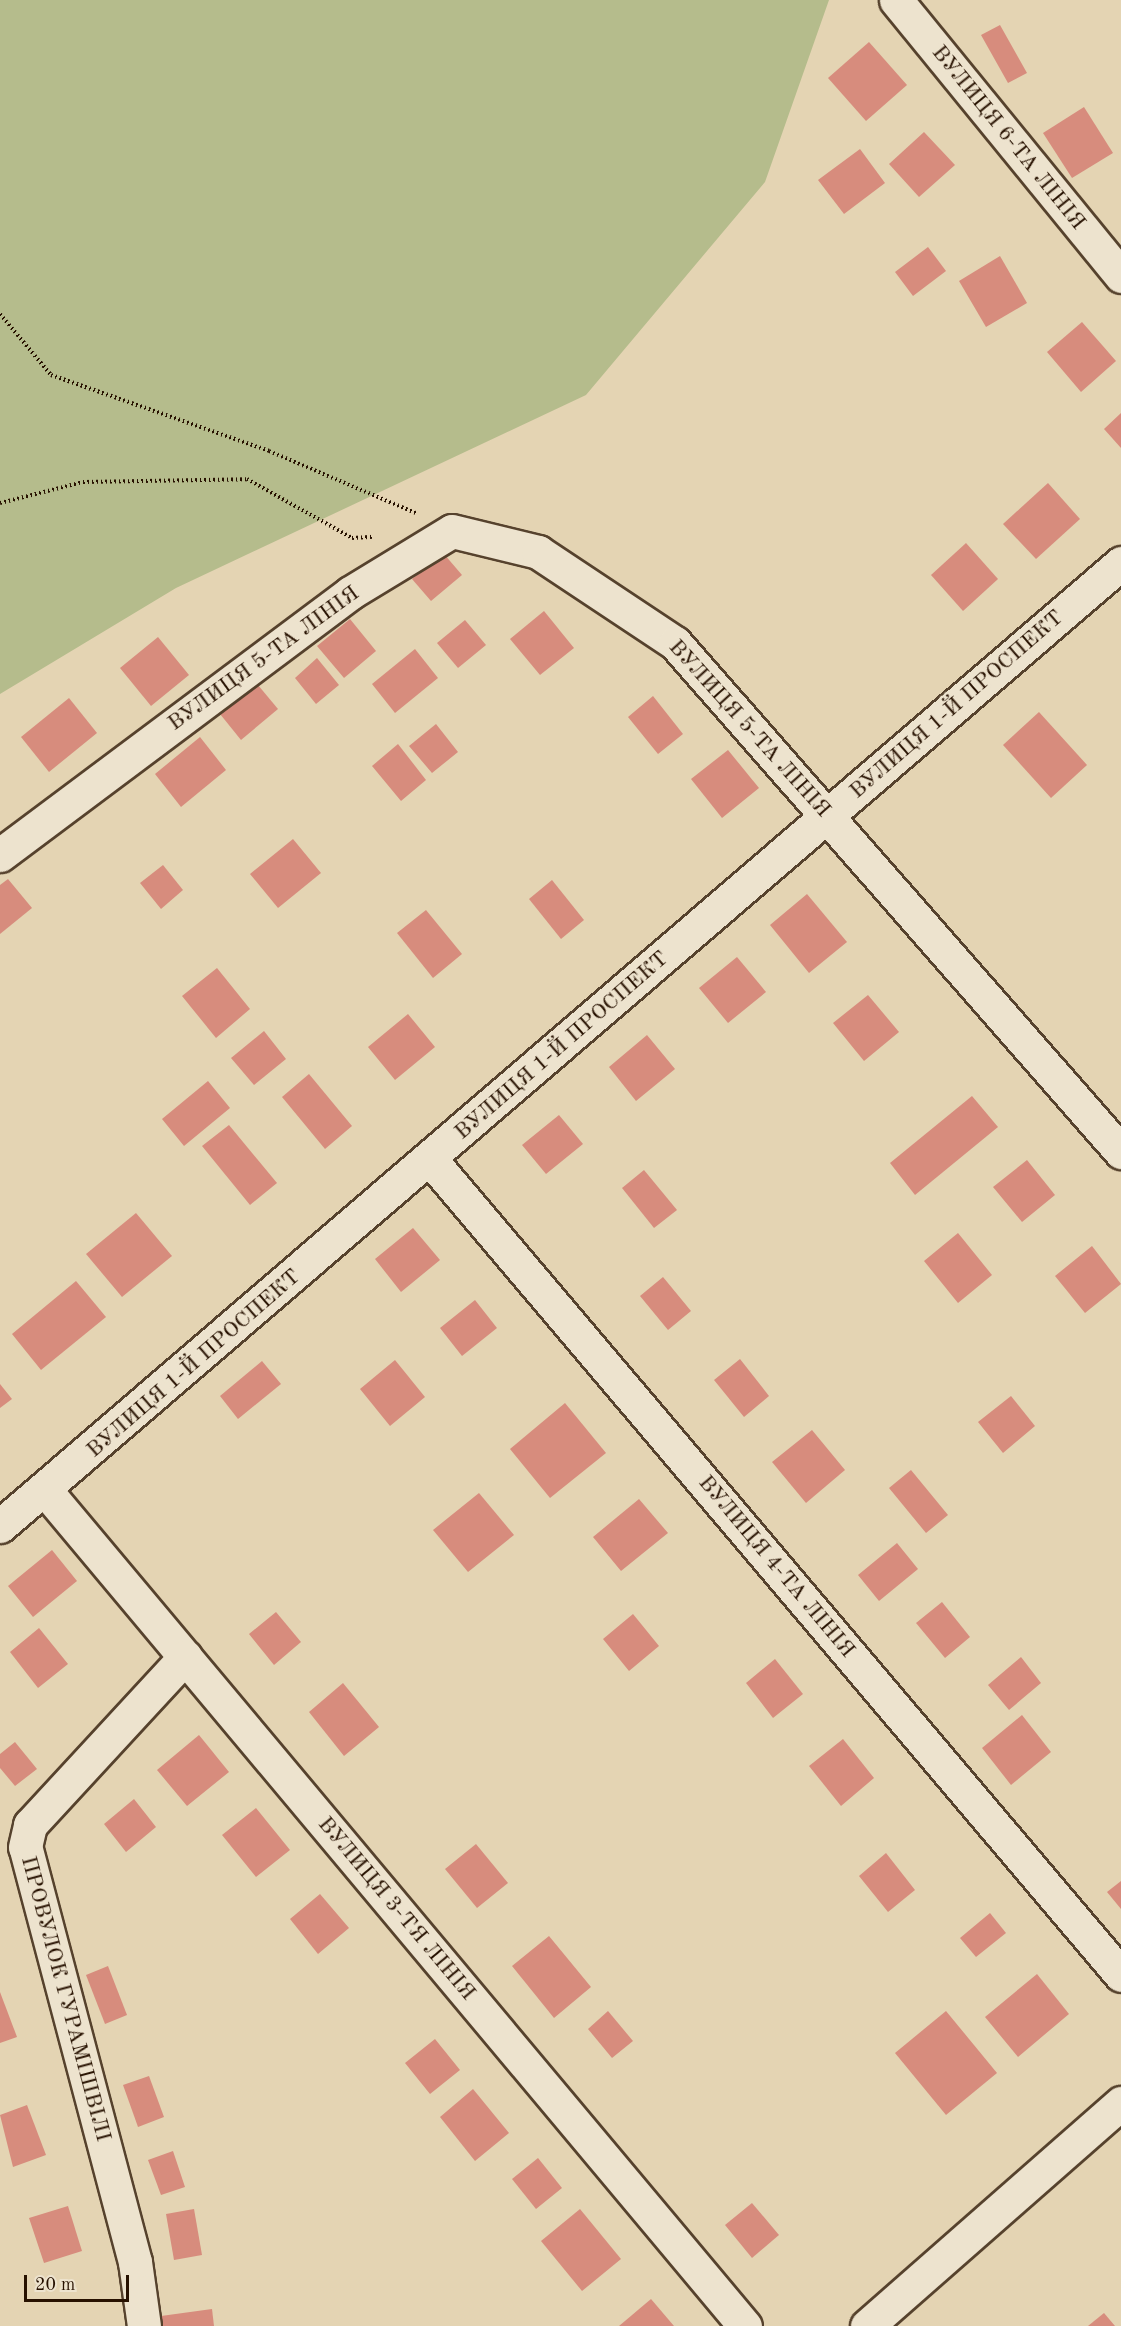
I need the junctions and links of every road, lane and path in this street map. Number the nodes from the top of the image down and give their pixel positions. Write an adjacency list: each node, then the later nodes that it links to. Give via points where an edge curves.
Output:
1 (896, 0): 2 (street, ВУЛИЦЯ 6-ТА ЛІНІЯ)
2 (1121, 276)
3 (0, 314): 5 (path, via 51,375 269,451)
4 (0, 503): 6 (path, via 83,482 247,479 352,538)
5 (452, 531): 8 (street, ВУЛИЦЯ 5-ТА ЛІНІЯ, via 538,552 675,643); 9 (street, ВУЛИЦЯ 5-ТА ЛІНІЯ, via 350,593)
6 (386, 536)
7 (1121, 563): 8 (street, ВУЛИЦЯ 1-Й ПРОСПЕКТ)
8 (827, 816): 10 (street, ВУЛИЦЯ 5-ТА ЛІНІЯ); 11 (street, ВУЛИЦЯ 1-Й ПРОСПЕКТ)
9 (0, 855)
10 (1121, 1152)
11 (430, 1160): 12 (street, ВУЛИЦЯ 1-Й ПРОСПЕКТ); 15 (street, ВУЛИЦЯ 4-ТА ЛІНІЯ)
12 (46, 1491): 13 (street, ВУЛИЦЯ 1-Й ПРОСПЕКТ); 14 (street, ВУЛИЦЯ 3-ТЯ ЛІНІЯ)
13 (0, 1526)
14 (185, 1657): 17 (street, ПРОВУЛОК ГУРАМІШВІЛІ, via 30,1825 25,1847 135,2262); 18 (street, ВУЛИЦЯ 3-ТЯ ЛІНІЯ)
15 (1121, 1975)
16 (1121, 2103): 19 (street)
17 (144, 2326)
18 (745, 2326)
19 (867, 2326)

